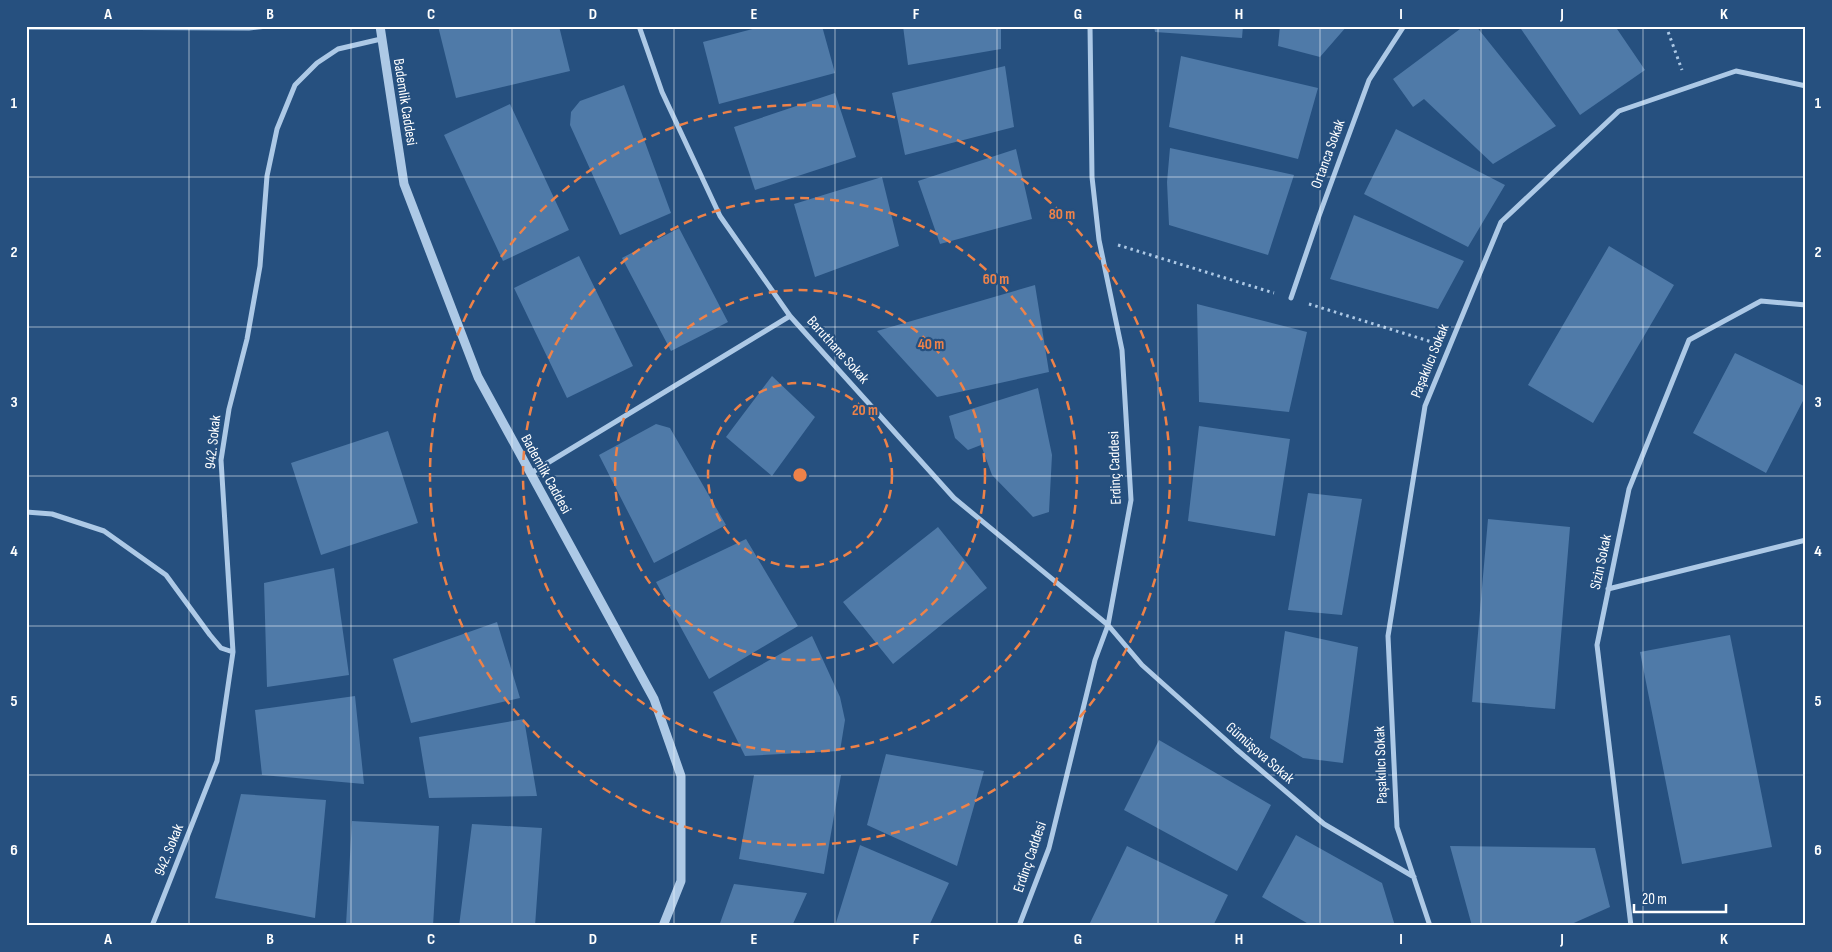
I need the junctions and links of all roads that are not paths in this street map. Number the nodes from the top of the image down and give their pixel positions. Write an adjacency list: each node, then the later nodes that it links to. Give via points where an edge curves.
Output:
1 (267, 26): 6 (street)
2 (380, 26): 7 (street, Bademlik Caddesi)
3 (639, 26): 11 (street, Baruthane Sokak, via 662,92 720,216)
4 (1090, 26): 16 (street, Erdinç Caddesi, via 1092,177 1100,240 1122,350 1131,500)
5 (1404, 26): 9 (street, Ortanca Sokak, via 1369,80)
6 (26, 27)
7 (381, 39): 12 (street, Bademlik Caddesi, via 404,184 478,377); 17 (street, 942. Sokak, via 338,50 317,63 295,85 277,129 267,176 260,266 221,460)
8 (1806, 86): 18 (street, Paşakılıcı Sokak, via 1736,71 1619,111 1501,222 1425,406 1388,636 1396,827)
9 (1291, 298)
10 (1806, 305): 15 (street, Sizin Sokak, via 1761,301 1689,340 1629,489)
11 (790, 316): 12 (street); 16 (street, Baruthane Sokak, via 954,498)
12 (531, 473): 20 (street, Bademlik Caddesi, via 654,699 681,776 680,881)
13 (26, 512): 17 (street, via 52,514 104,531 166,575 221,648)
14 (1806, 540): 15 (street)
15 (1608, 589): 23 (street, Sizin Sokak, via 1597,645)
16 (1108, 625): 18 (street, Gümüşova Sokak, via 1142,664 1324,824); 21 (street, Erdinç Caddesi, via 1095,660 1049,848)
17 (233, 652): 19 (street, 942. Sokak, via 217,761)
18 (1414, 877): 22 (street, Paşakılıcı Sokak)
19 (153, 926)
20 (663, 926)
21 (1019, 926)
22 (1430, 926)
23 (1631, 926)

